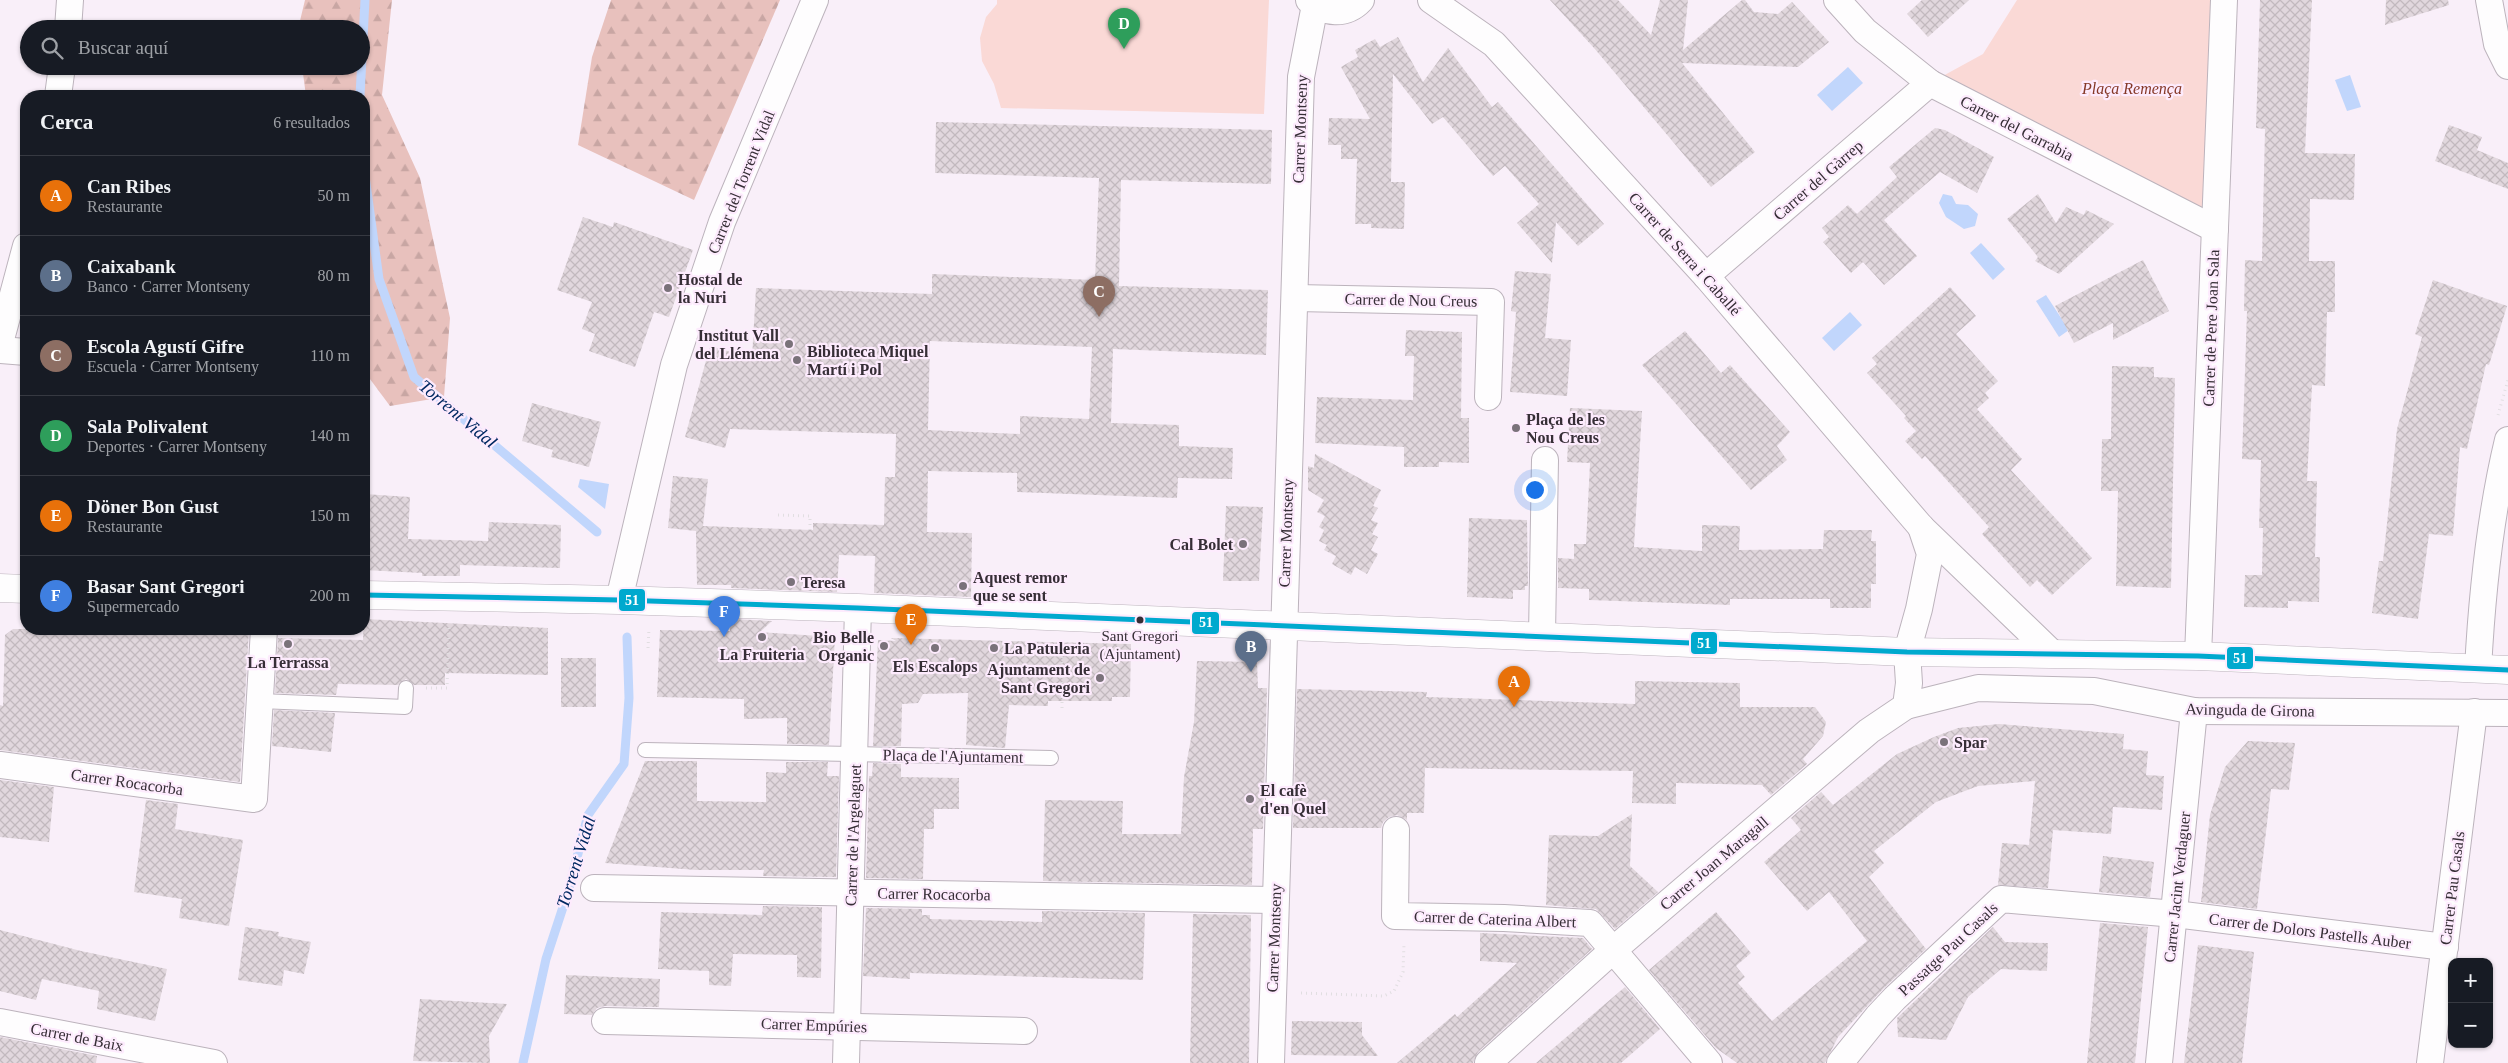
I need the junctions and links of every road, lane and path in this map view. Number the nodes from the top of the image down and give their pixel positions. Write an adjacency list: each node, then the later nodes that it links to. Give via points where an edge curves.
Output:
1 (70, 0): 9 (street)
2 (815, 0): 33 (street, Carrer del Torrent Vidal, via 722,222 674,365)
3 (1360, 0): 8 (street, via 1342,11 1323,10)
4 (1431, 0): 16 (street, Carrer de Serra i Caballé, via 1494,44)
5 (1837, 0): 12 (street, Carrer del Garrabia, via 1865,31)
6 (2224, 0): 14 (street, Carrer de Pere Joan Sala)
7 (2490, 0): 10 (street, via 2497,44)
8 (1312, 3): 18 (street, Carrer Montseny, via 1301,77)
9 (69, 20)
10 (2508, 66)
11 (61, 75): 13 (street)
12 (1930, 83): 14 (street, Carrer del Garrabia); 16 (street, Carrer del Gàrrep)
13 (59, 90)
14 (2215, 229): 43 (street, Carrer de Pere Joan Sala)
15 (20, 261): 17 (street)
16 (1706, 276): 27 (street, Carrer de Serra i Caballé)
17 (7, 293): 19 (street)
18 (1296, 298): 22 (street, Carrer de Nou Creus, via 1491,302); 35 (street, Carrer Montseny)
19 (0, 343)
20 (0, 350): 21 (street)
21 (20, 352)
22 (1488, 396)
23 (2508, 440): 25 (street)
24 (1545, 460): 38 (street)
25 (2505, 467): 44 (street, via 2481,608)
26 (778, 515): 28 (path, via 810,516)
27 (1921, 526): 41 (street, Carrer de Serra i Caballé, via 1930,554); 42 (street, Carrer de Serra i Caballé)
28 (810, 534)
29 (0, 588): 30 (main road)
30 (20, 589)
31 (370, 595): 32 (main road)
32 (450, 597): 33 (main road); 46 (path, via 447,688)
33 (619, 600): 34 (main road)
34 (858, 608): 35 (main road); 54 (street, Carrer de l'Argelaguet)
35 (1283, 624): 38 (main road); 60 (street, Carrer Montseny)
36 (649, 632): 40 (path)
37 (264, 635): 47 (street)
38 (1542, 635): 41 (main road)
39 (1062, 639): 49 (path)
40 (648, 648)
41 (1907, 652): 42 (main road); 48 (street, via 1909,683)
42 (2053, 654): 43 (main road)
43 (2198, 656): 44 (main road)
44 (2478, 669): 45 (main road)
45 (2508, 670)
46 (406, 688): 47 (lane, via 405,707)
47 (260, 701): 56 (street, Carrer Rocacorba, via 254,799)
48 (1906, 706): 50 (street, Avinguda de Girona, via 1978,688 2094,691); 64 (street, Carrer Joan Maragall, via 1869,731)
49 (1062, 708)
50 (2194, 711): 51 (street, Avinguda de Girona); 61 (street, Carrer Jacint Verdaguer)
51 (2474, 712): 52 (street, Avinguda de Girona); 63 (street, Carrer Pau Casals)
52 (2508, 714)
53 (645, 750): 54 (lane, Plaça de l'Ajuntament)
54 (855, 755): 55 (lane, Plaça de l'Ajuntament); 59 (street, Carrer de l'Argelaguet)
55 (1051, 758)
56 (0, 766)
57 (1396, 830): 62 (street)
58 (594, 888): 59 (street, Carrer Rocacorba)
59 (851, 893): 60 (street, Carrer Rocacorba); 68 (street, Carrer de l'Argelaguet)
60 (1275, 900): 65 (street, Carrer Montseny)
61 (2175, 914): 63 (street, Carrer de Dolors Pastells Auber); 75 (street, Passatge Pau Casals, via 2001,899 1895,998); 76 (street, Carrer Jacint Verdaguer)
62 (1399, 916): 64 (street, Carrer de Caterina Albert, via 1590,923); 65 (path, via 1403,972 1394,991 1384,996)
63 (2445, 947): 77 (street, Carrer Pau Casals)
64 (1612, 951): 73 (street, Carrer Joan Maragall); 74 (street)
65 (1273, 993): 72 (street, Carrer Montseny)
66 (605, 1020): 68 (street, Carrer Empúries)
67 (0, 1022): 70 (street, Carrer de Baix)
68 (847, 1026): 69 (street, Carrer Empúries); 71 (street, Carrer de l'Argelaguet)
69 (1024, 1031)
70 (214, 1063)
71 (846, 1063)
72 (1271, 1063)
73 (1488, 1063)
74 (1709, 1063)
75 (1840, 1063)
76 (2159, 1063)
77 (2430, 1063)

